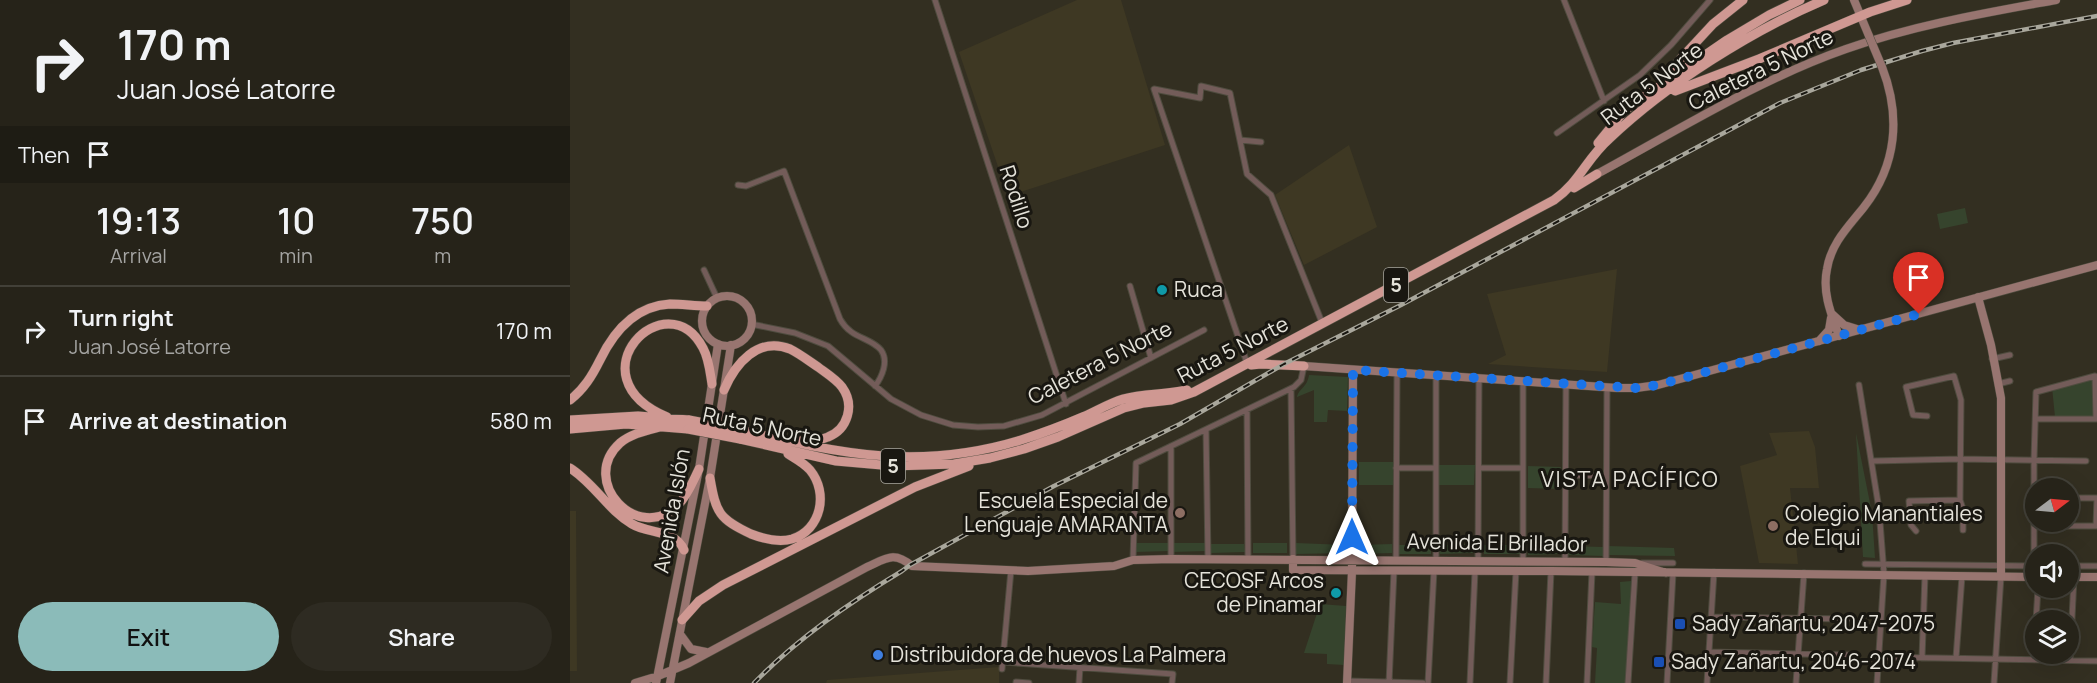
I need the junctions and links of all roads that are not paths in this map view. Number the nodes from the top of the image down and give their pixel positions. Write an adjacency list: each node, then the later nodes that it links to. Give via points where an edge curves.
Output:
1 (935, 0): 57 (street, Rodillo)
2 (1564, 0): 13 (street)
3 (1710, 0): 13 (street, via 1652,65)
4 (1743, 0): 12 (highway, via 1704,33)
5 (1800, 0): 12 (highway, Ruta 5 Norte / 5, via 1727,40)
6 (1824, 0): 11 (highway, Ruta 5 Norte / 5, via 1747,39)
7 (1907, 0): 10 (highway)
8 (2056, 0): 17 (street, Caletera 5 Norte, via 1915,28 1837,52 1763,85)
9 (1856, 3): 10 (street)
10 (1861, 16): 11 (highway); 26 (street, bridge, via 1889,90 1893,113 1891,152 1879,186 1830,255 1825,280)
11 (1662, 96): 19 (highway, Ruta 5 Norte / 5, via 1607,140)
12 (1641, 99): 27 (highway, Ruta 5 Norte / 5, via 1618,116 1577,173 1559,191)
13 (1604, 101): 14 (street)
14 (1557, 133)
15 (1240, 141): 16 (street); 27 (street, via 1247,174 1271,195); 39 (street, via 1230,93 1201,86 1200,98 1154,89)
16 (1262, 142)
17 (1597, 174): 19 (highway)
18 (738, 185): 52 (street, via 746,186 784,171 840,319 849,331 883,355 883,373)
19 (1561, 195): 35 (highway, Ruta 5 Norte / 5)
20 (2097, 265): 23 (street)
21 (704, 270): 24 (street)
22 (1130, 286): 37 (street)
23 (1978, 297): 30 (street); 38 (street)
24 (717, 298): 25 (street); 28 (street, via 729,296 740,300 748,308)
25 (707, 306): 33 (street, via 703,327); 56 (highway, via 663,305 633,316 615,334 589,381)
26 (1831, 313): 30 (street, via 1844,325); 31 (street); 32 (street, via 1829,330)
27 (1321, 320): 39 (highway, Ruta 5 Norte / 5)
28 (751, 324): 34 (street, via 745,338); 52 (street, Caletera 5 Norte, via 815,340 840,354)
29 (1204, 330): 37 (street, Caletera 5 Norte)
30 (1860, 330): 31 (street)
31 (1839, 336): 32 (street)
32 (1817, 342): 53 (street, via 1658,385)
33 (718, 344): 34 (street); 48 (street, Avenida Islón)
34 (731, 345): 55 (street, Avenida Islón)
35 (1276, 349): 39 (highway, Ruta 5 Norte / 5); 40 (highway)
36 (2010, 355): 38 (street)
37 (1151, 358): 57 (street, Caletera 5 Norte)
38 (1992, 359): 50 (street)
39 (1246, 363): 40 (highway); 67 (highway, Ruta 5 Norte / 5, via 1188,389 1120,400 1052,430 985,449 892,457); 70 (highway, Ruta 5 Norte / 5, via 1186,395 1124,408 1058,437)
40 (1284, 364): 41 (highway)
41 (1304, 366): 42 (street); 54 (street, via 1301,380)
42 (1353, 370): 43 (street); 99 (street)
43 (1397, 373): 44 (street); 77 (street)
44 (1436, 375): 45 (street); 78 (street)
45 (1479, 378): 46 (street); 79 (street)
46 (1523, 381): 49 (street); 80 (street)
47 (2010, 381): 50 (street)
48 (712, 384): 63 (highway, via 705,353 691,333 662,325 640,334 625,356 626,382 638,400); 81 (street, Avenida Islón)
49 (1566, 384): 53 (street); 82 (street)
50 (1998, 384): 72 (street)
51 (1859, 385): 74 (street)
52 (875, 386): 57 (street, Caletera 5 Norte, via 912,412 966,427 1018,423)
53 (1608, 387): 83 (street)
54 (1291, 389): 58 (street); 97 (street)
55 (724, 390): 67 (highway, via 741,361 753,351 768,347 795,352 835,380 849,405 841,429 820,440); 84 (street, Avenida Islón)
56 (570, 400)
57 (1066, 404)
58 (1247, 410): 65 (street); 96 (street)
59 (1927, 416): 71 (street, via 1913,414 1906,387 1954,375 1961,400)
60 (2036, 419): 61 (street); 61 (street, via 2036,392 2095,376); 73 (street)
61 (2096, 419)
62 (570, 420): 63 (highway, Ruta 5 Norte / 5, via 619,416)
63 (665, 421): 64 (highway, Ruta 5 Norte / 5); 66 (highway, Ruta 5 Norte / 5, bridge); 81 (highway, via 630,436 612,454 607,480 618,504 639,516 664,514 684,498)
64 (570, 429)
65 (1206, 430): 68 (street); 95 (street)
66 (741, 435): 67 (highway, Ruta 5 Norte / 5); 69 (highway, Ruta 5 Norte / 5)
67 (789, 442)
68 (1171, 446): 94 (street); 98 (street, via 1136,463)
69 (778, 448): 70 (highway, Ruta 5 Norte / 5, via 836,461 893,466 954,464); 84 (highway, via 815,476 821,502 810,528 789,540 768,540 729,523 717,508)
70 (1008, 453): 135 (highway, via 915,487 723,585 699,601)
71 (1960, 459): 72 (street); 74 (street); 88 (street)
72 (2000, 460): 73 (street); 112 (street)
73 (2034, 460): 75 (street); 85 (street)
74 (1872, 461): 116 (street)
75 (2086, 461)
76 (570, 468): 93 (highway, via 629,523 673,537)
77 (1396, 468): 78 (street); 100 (street)
78 (1435, 468): 101 (street)
79 (1479, 468): 80 (street); 102 (street)
80 (1522, 468): 103 (street)
81 (699, 469): 93 (street, Avenida Islón)
82 (1565, 475): 83 (street); 104 (street)
83 (1606, 476): 105 (street)
84 (710, 478): 135 (street, Avenida Islón)
85 (2034, 478)
86 (2079, 498): 87 (street)
87 (2097, 498): 90 (street)
88 (1960, 500): 91 (street); 92 (street, via 1909,501 1911,525)
89 (2079, 525): 90 (street)
90 (2096, 526)
91 (1963, 530)
92 (1916, 531)
93 (684, 550): 150 (street, Avenida Islón)
94 (1171, 559): 95 (street, Avenida El Brillador); 98 (street, Avenida El Brillador)
95 (1208, 559): 96 (street, Avenida El Brillador)
96 (1248, 559): 97 (street, Avenida El Brillador)
97 (1293, 559): 99 (street, Avenida El Brillador); 117 (street, Avenida El Brillador, via 1293,570)
98 (1133, 560): 113 (street, Avenida El Brillador, via 1114,566)
99 (1352, 560): 100 (street, Avenida El Brillador); 117 (street)
100 (1396, 560): 101 (street, Avenida El Brillador)
101 (1436, 560): 102 (street, Avenida El Brillador)
102 (1478, 560): 103 (street, Avenida El Brillador); 118 (street)
103 (1523, 561): 104 (street, Avenida El Brillador)
104 (1565, 561): 105 (street, Avenida El Brillador)
105 (1606, 562): 106 (street, Avenida El Brillador)
106 (1635, 563): 107 (street, Avenida El Brillador); 124 (street)
107 (1673, 563)
108 (1865, 564): 116 (street, Avenida El Brillador)
109 (2025, 566): 112 (street, Avenida El Brillador)
110 (2079, 566): 111 (street)
111 (2097, 566)
112 (2001, 567): 116 (street, Avenida El Brillador); 128 (street)
113 (1011, 570): 137 (street, Avenida El Brillador, via 912,567 894,557 867,567); 148 (street, via 1002,665)
114 (1394, 570): 115 (street, Avenida El Brillador); 117 (street, Avenida El Brillador); 153 (street)
115 (1434, 570): 118 (street, Avenida El Brillador); 160 (street)
116 (1884, 570): 125 (street, Avenida El Brillador); 126 (street, Avenida El Brillador); 141 (street)
117 (1352, 571): 152 (street)
118 (1475, 571): 119 (street, Avenida El Brillador); 161 (street)
119 (1516, 571): 120 (street, Avenida El Brillador); 162 (street)
120 (1551, 571): 121 (street, Avenida El Brillador); 163 (street)
121 (1592, 572): 123 (street, Avenida El Brillador); 164 (street)
122 (1714, 572): 124 (street, Avenida El Brillador); 125 (street, Avenida El Brillador); 132 (street)
123 (1635, 573): 124 (street, Avenida El Brillador); 165 (street)
124 (1670, 573): 166 (street)
125 (1804, 573): 133 (street)
126 (1925, 575): 127 (street, Avenida El Brillador); 142 (street)
127 (1962, 576): 128 (street, Avenida El Brillador); 143 (street)
128 (2001, 576): 129 (street, Avenida El Brillador); 144 (street)
129 (2025, 577)
130 (2079, 577): 131 (street)
131 (2097, 577)
132 (1712, 617): 133 (street); 138 (street)
133 (1801, 618): 134 (street); 139 (street)
134 (1848, 619)
135 (682, 620): 136 (street, Avenida Islón)
136 (680, 634): 137 (street, via 691,649); 149 (street, Avenida Islón)
137 (710, 651): 149 (street)
138 (1709, 652): 139 (street); 167 (street)
139 (1798, 654): 140 (street); 168 (street)
140 (1849, 655)
141 (1879, 657): 142 (street); 169 (street)
142 (1922, 658): 143 (street)
143 (1956, 658): 144 (street)
144 (1995, 659): 145 (street); 170 (street)
145 (2025, 659)
146 (2079, 660): 147 (street)
147 (2097, 661)
148 (1080, 667): 157 (street); 158 (street, via 1173,674)
149 (673, 670): 150 (street); 155 (street, Avenida Islón)
150 (657, 680): 154 (street)
151 (1016, 682): 156 (street)
152 (1347, 682): 153 (street)
153 (1390, 682): 159 (street)
154 (635, 683)
155 (670, 683)
156 (1029, 683)
157 (1079, 683)
158 (1172, 683)
159 (1423, 683)
160 (1428, 683)
161 (1470, 683)
162 (1510, 683)
163 (1546, 683)
164 (1587, 683)
165 (1628, 683)
166 (1667, 683)
167 (1707, 683)
168 (1796, 683)
169 (1877, 683)
170 (1994, 683)

